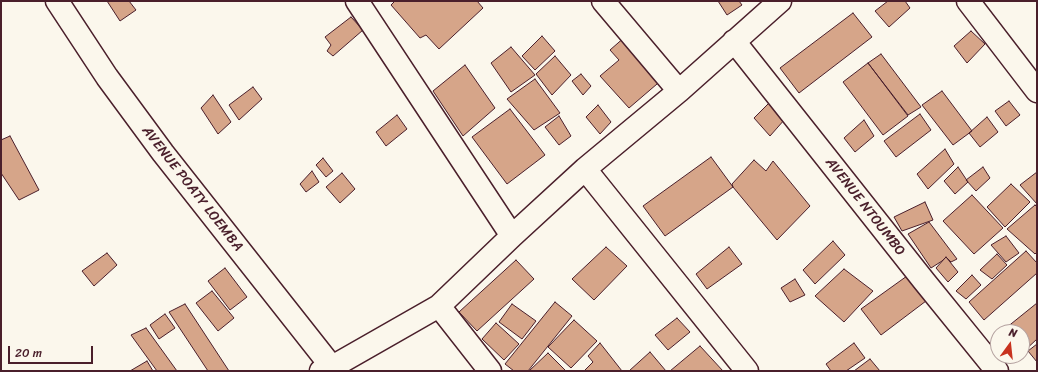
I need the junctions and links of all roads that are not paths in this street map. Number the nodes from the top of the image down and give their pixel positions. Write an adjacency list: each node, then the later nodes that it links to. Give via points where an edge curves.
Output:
1 (57, 1): 12 (street, AVENUE POATY LOEMBA, via 107,77 163,153)
2 (358, 1): 10 (street)
3 (603, 1): 7 (street)
4 (780, 1): 6 (street)
5 (968, 1): 8 (street)
6 (734, 41): 7 (street); 15 (street, AVENUE NTOUMBO)
7 (679, 91): 9 (street)
8 (1037, 91)
9 (585, 169): 10 (street); 14 (street)
10 (512, 236): 11 (street)
11 (440, 306): 12 (street); 13 (street)
12 (329, 370)
13 (490, 371)
14 (747, 371)
15 (998, 371)

